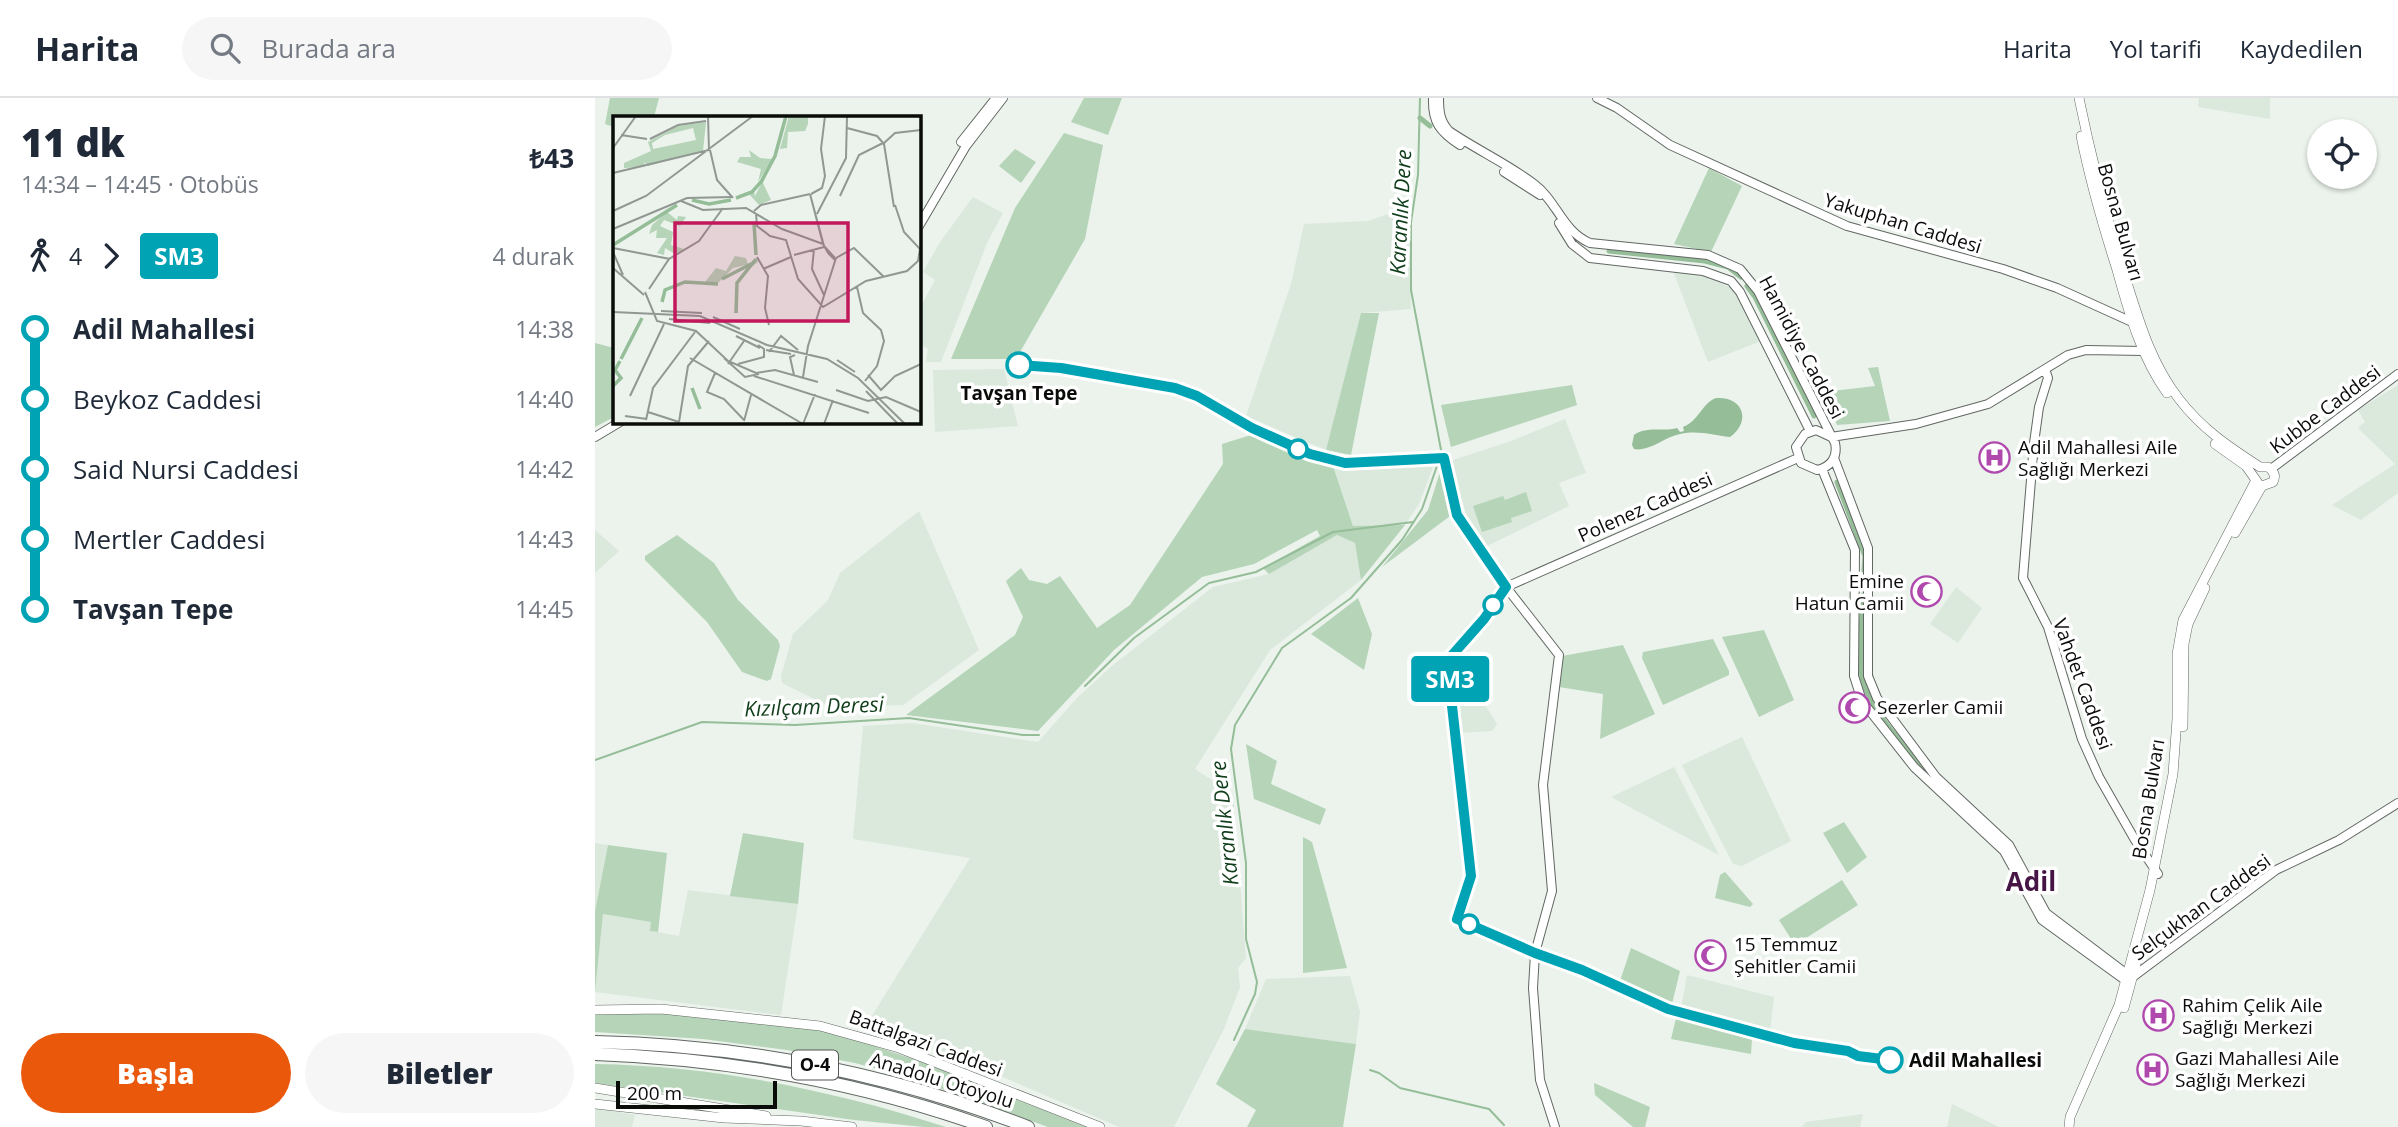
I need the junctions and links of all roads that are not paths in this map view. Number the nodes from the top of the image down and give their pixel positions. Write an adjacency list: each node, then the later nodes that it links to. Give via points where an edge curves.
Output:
1 (1433, 98): 10 (street, via 1439,128 1538,193 1572,244 1590,258 1696,269 1731,281)
2 (1439, 98): 9 (street, Hamidiye Caddesi, via 1442,124 1449,131 1534,184 1579,238 1590,243 1708,255)
3 (1597, 98): 11 (street, Yakuphan Caddesi, via 1670,145 1847,226 2011,271)
4 (2077, 98): 11 (main road, Bosna Bulvarı, via 2096,202); 23 (main road, Bosna Bulvarı, via 2110,228 2154,359 2193,416 2213,436)
5 (997, 101): 6 (street, via 962,142)
6 (944, 175): 7 (street); 8 (street)
7 (921, 214)
8 (921, 222)
9 (1748, 276): 10 (street); 19 (street, Hamidiye Caddesi)
10 (1738, 289): 17 (street)
11 (2132, 321): 12 (main road, Bosna Bulvarı)
12 (2143, 351): 13 (street, via 2086,350); 26 (main road, Bosna Bulvarı, via 2184,415)
13 (2045, 369): 19 (street, via 1988,404 1916,424); 32 (street, Vahdet Caddesi, via 2048,378 2034,443 2023,578 2048,627 2099,777)
14 (2398, 374): 25 (street, Kubbe Caddesi)
15 (613, 423): 18 (street)
16 (617, 424): 18 (street)
17 (1810, 431): 19 (street); 21 (street, via 1798,442)
18 (595, 435)
19 (1831, 437): 22 (street)
20 (1444, 458): 28 (street, via 1457,515)
21 (1798, 458): 24 (street, via 1806,467); 28 (street, Polenez Caddesi)
22 (1834, 458): 24 (street); 29 (street, via 1868,548)
23 (2260, 467): 25 (main road); 26 (main road)
24 (1822, 469): 27 (street, via 1855,550)
25 (2271, 469): 26 (main road, via 2274,480 2268,486)
26 (2258, 481): 32 (main road, Bosna Bulvarı, via 2182,621 2174,761)
27 (1856, 579): 29 (street); 30 (street, via 1855,685 1866,708)
28 (1506, 587): 48 (street, via 1559,655 1543,785 1552,891 1535,953 1533,988 1540,1080)
29 (1870, 587): 30 (street, via 1869,683)
30 (1929, 775): 33 (street, via 2005,841); 34 (street, via 2004,851)
31 (2398, 803): 35 (street, Selçukhan Caddesi, via 2276,870)
32 (2156, 871): 35 (main road, Bosna Bulvarı)
33 (2031, 884): 34 (street); 35 (street, via 2050,917)
34 (2028, 894): 35 (street, via 2042,920)
35 (2130, 979): 49 (main road, Bosna Bulvarı); 50 (main road, Bosna Bulvarı, via 2125,1007)
36 (595, 1010): 47 (main road, Battalgazi Caddesi, via 650,1009 758,1018 841,1031 949,1067)
37 (595, 1042): 46 (highway, Anadolu Otoyolu / O-4, via 683,1045 859,1074 977,1107)
38 (595, 1054): 39 (highway, Anadolu Otoyolu / O-4, via 681,1059)
39 (816, 1079): 44 (highway); 45 (highway, Anadolu Otoyolu / O-4, via 939,1110)
40 (595, 1088): 42 (main road)
41 (595, 1104): 42 (main road)
42 (801, 1121): 43 (main road)
43 (852, 1127)
44 (963, 1127)
45 (986, 1127)
46 (1028, 1127)
47 (1100, 1127)
48 (1555, 1127)
49 (2069, 1127)
50 (2074, 1127)

